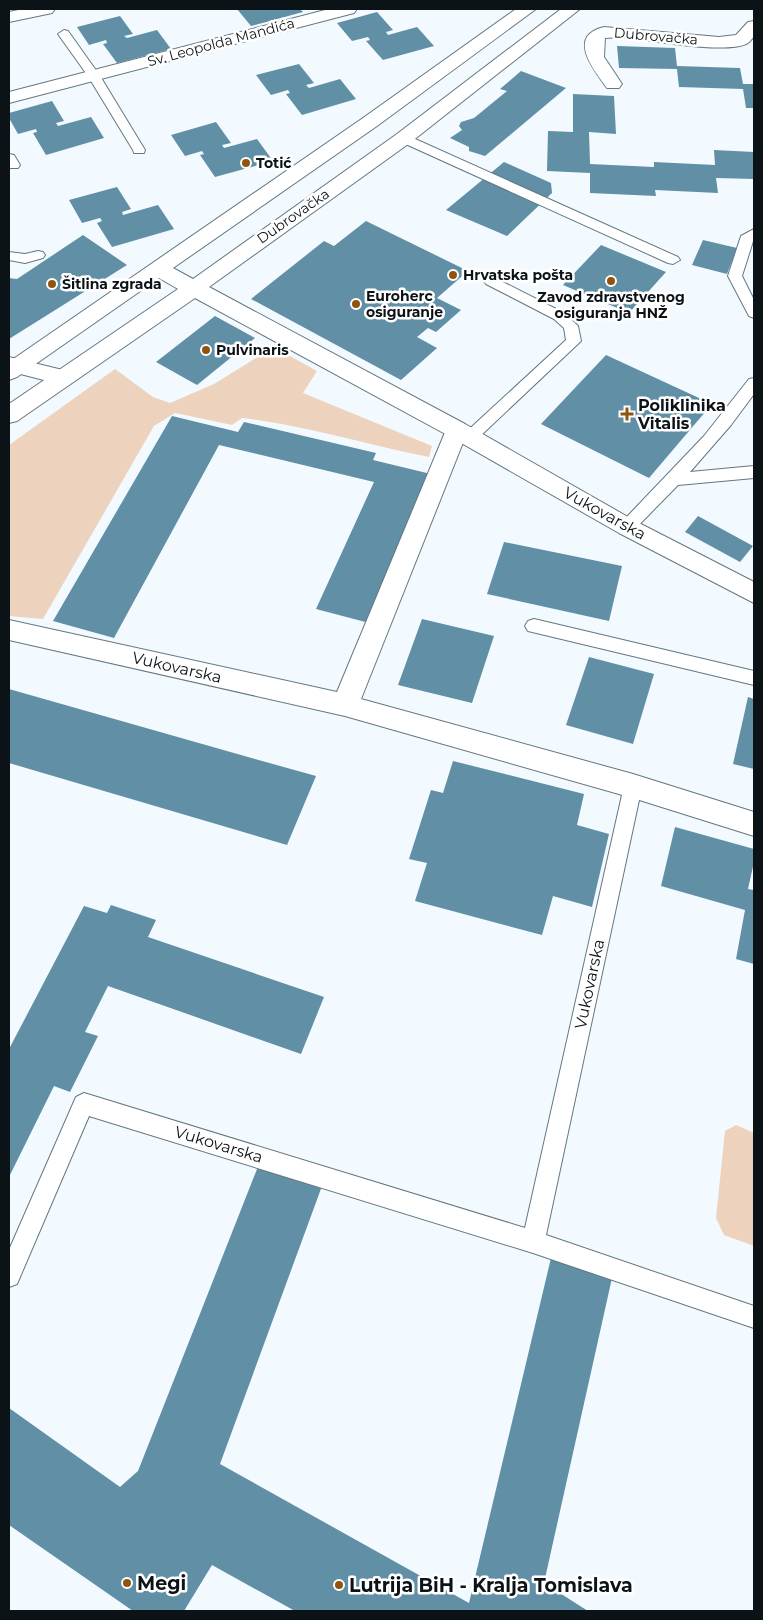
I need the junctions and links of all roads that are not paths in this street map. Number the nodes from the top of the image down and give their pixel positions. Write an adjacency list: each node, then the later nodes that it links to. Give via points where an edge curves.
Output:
1 (46, 9): 5 (street)
2 (348, 9): 9 (street, Sv. Leopolda Mandića)
3 (527, 9): 18 (street)
4 (572, 9): 12 (street, Dubrovačka)
5 (9, 17)
6 (754, 26): 8 (street, Dubrovačka)
7 (64, 34): 9 (lane)
8 (748, 42): 10 (street, Dubrovačka, via 604,32 595,40 595,61)
9 (94, 76): 11 (street, Sv. Leopolda Mandića); 13 (lane)
10 (613, 84)
11 (9, 98)
12 (404, 138): 17 (lane); 20 (street, Dubrovačka)
13 (140, 150)
14 (754, 233): 21 (lane, via 748,236 735,276)
15 (38, 255): 16 (lane, via 25,260)
16 (9, 256)
17 (673, 260)
18 (158, 269): 20 (street, Vukovarska); 22 (street)
19 (491, 281): 27 (lane, via 559,316 571,326 574,341)
20 (194, 288): 23 (street, Dubrovačka); 27 (street, Vukovarska)
21 (754, 313)
22 (12, 367): 23 (street)
23 (63, 377): 26 (street, Dubrovačka)
24 (754, 383): 25 (lane)
25 (747, 406): 29 (lane)
26 (13, 408)
27 (463, 434): 30 (street, Vukovarska); 35 (street)
28 (754, 472): 29 (lane)
29 (676, 479): 30 (lane)
30 (627, 527): 31 (street, Vukovarska)
31 (754, 593)
32 (534, 626): 34 (lane)
33 (9, 630): 35 (street, Vukovarska)
34 (754, 678)
35 (346, 705): 36 (street, Vukovarska)
36 (633, 786): 37 (street, Vukovarska); 38 (lane, Vukovarska)
37 (754, 824)
38 (532, 1242): 39 (lane, Vukovarska, via 84,1104); 40 (lane, Vukovarska)
39 (9, 1276)
40 (754, 1317)

